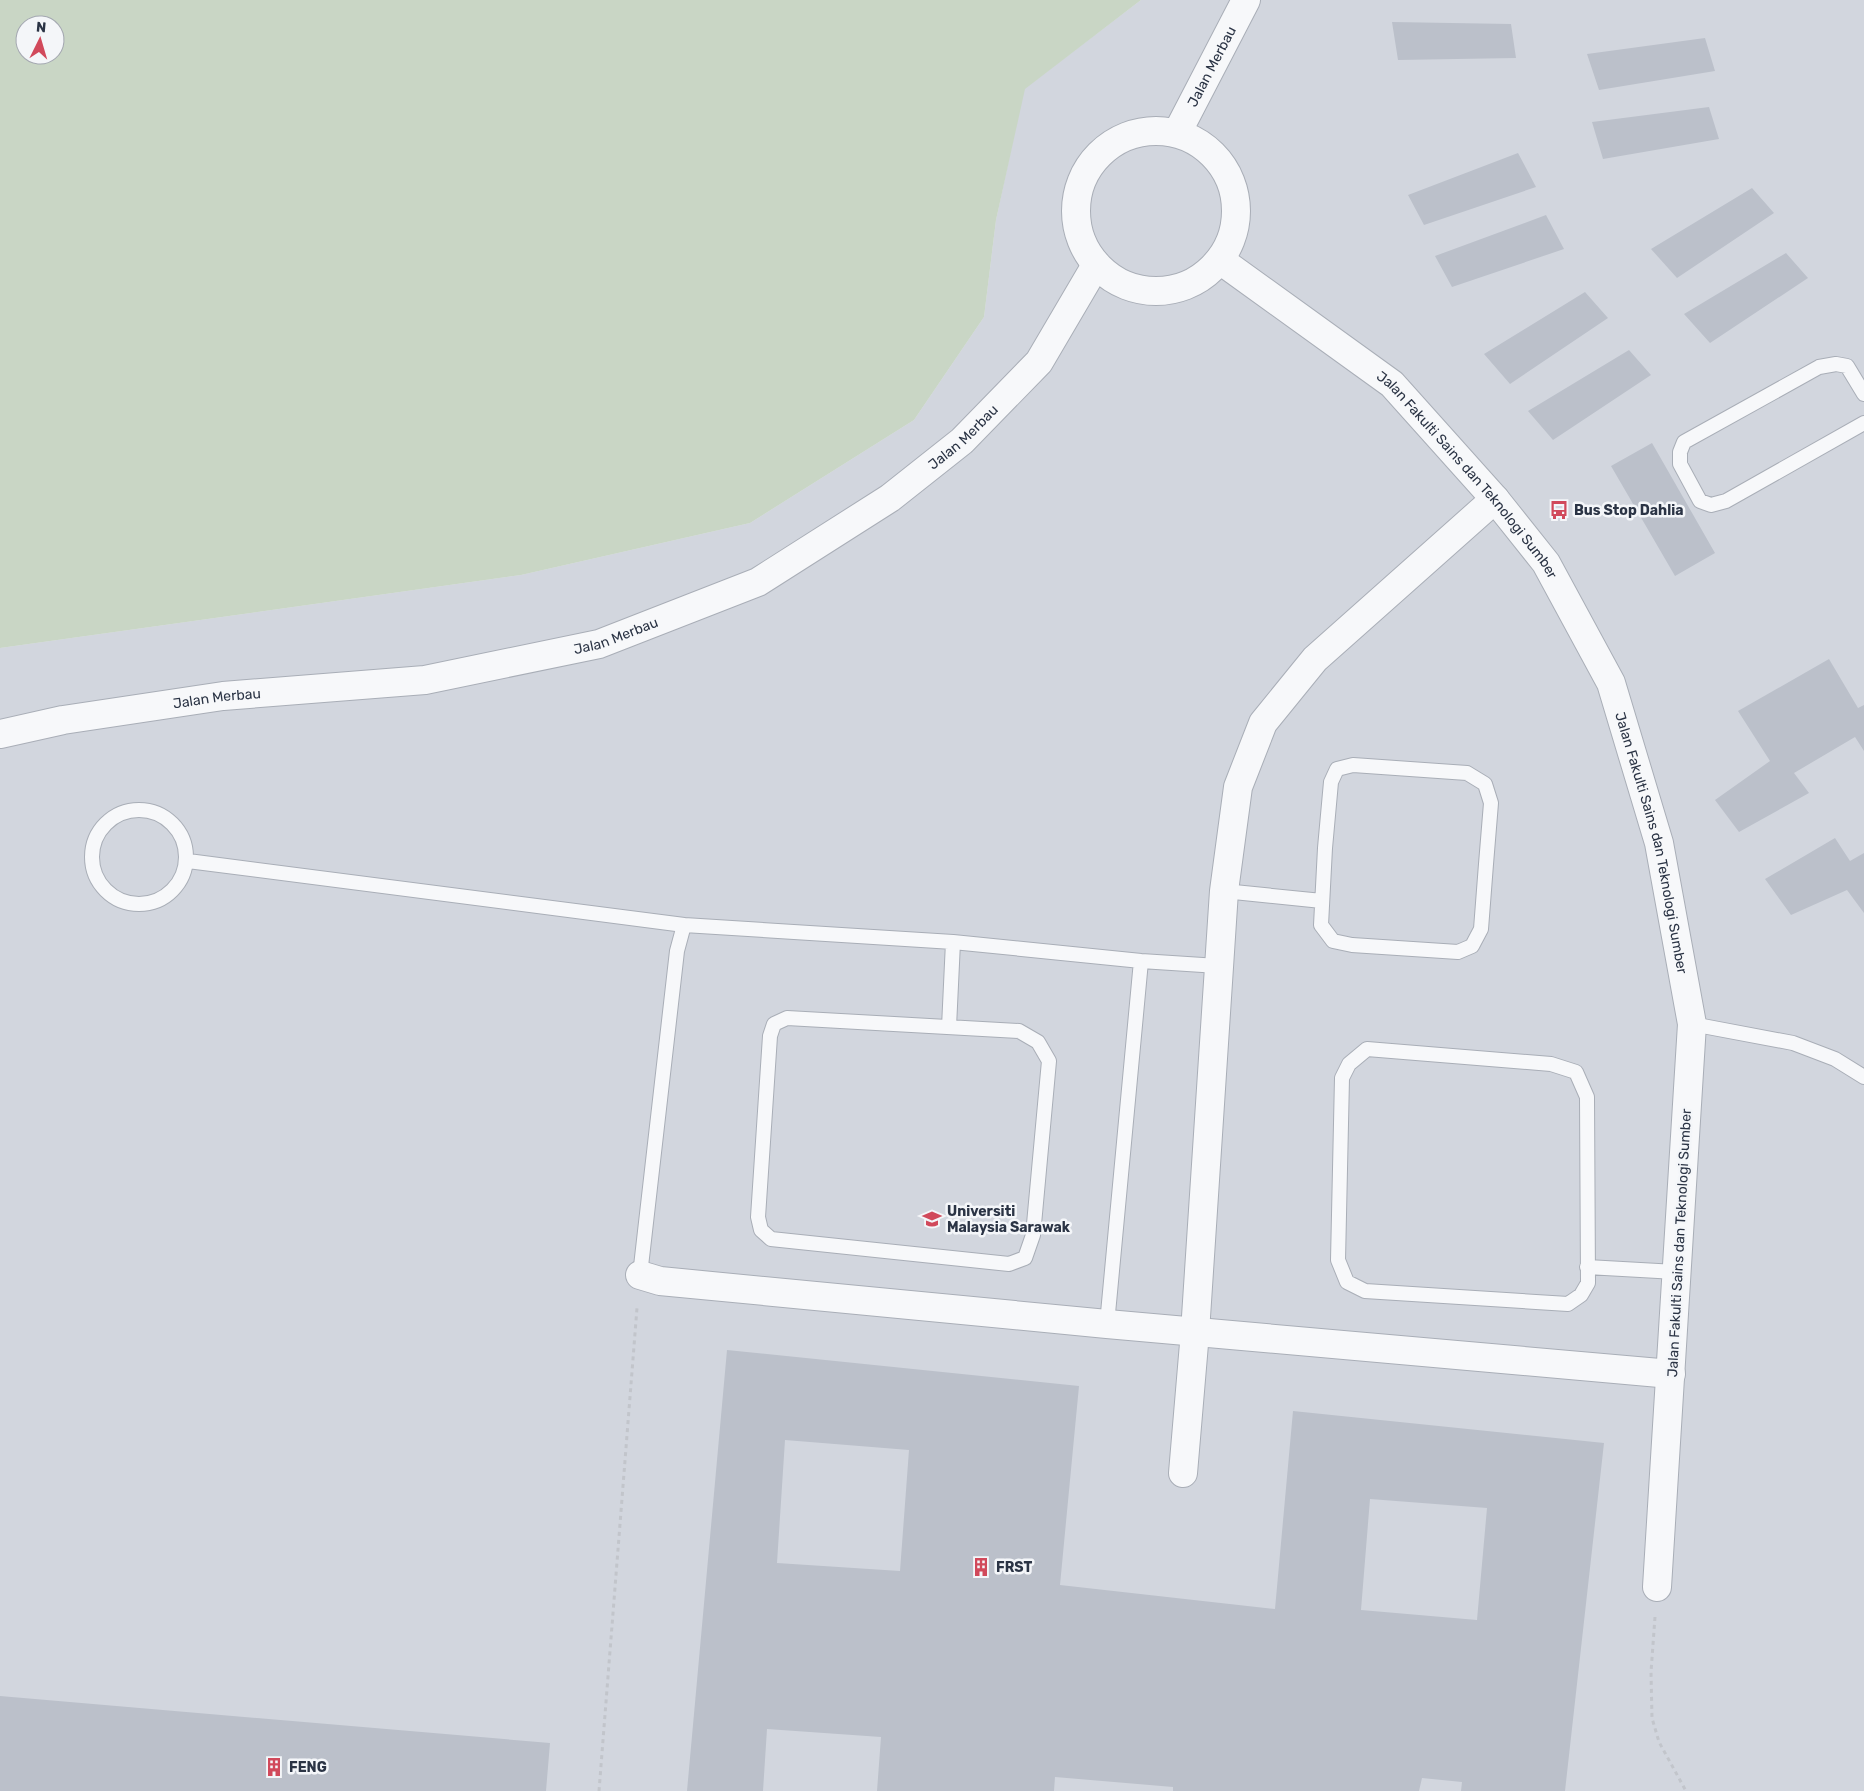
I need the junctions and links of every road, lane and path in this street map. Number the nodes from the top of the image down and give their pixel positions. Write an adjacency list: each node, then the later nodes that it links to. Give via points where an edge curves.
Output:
1 (1246, 0): 2 (street, Jalan Merbau)
2 (1177, 133): 3 (street, via 1201,144 1220,162 1233,185 1237,211 1233,237); 4 (street, via 1151,130 1126,136 1104,149 1087,169 1077,193 1076,219 1082,243)
3 (1220, 260): 4 (street, via 1203,276 1183,287 1160,291 1136,289 1114,280); 7 (street, Jalan Fakulti Sains dan Teknologi Sumber, via 1392,384)
4 (1096, 265): 8 (street, Jalan Merbau, via 1039,362 962,441 890,498 758,582 599,644 425,680 223,696 63,720)
5 (1864, 394): 6 (lane, via 1847,366 1819,367 1684,442 1680,464 1700,501 1711,506 1726,501)
6 (1864, 422)
7 (1495, 500): 10 (street, via 1315,659 1263,723 1238,787); 16 (street, Jalan Fakulti Sains dan Teknologi Sumber, via 1546,562 1611,683 1659,844)
8 (0, 734)
9 (188, 861): 9 (lane, via 184,839 170,820 149,810 126,811 106,822 94,842 92,865 101,886 119,901 142,906 164,899 181,883); 12 (lane)
10 (1224, 891): 11 (lane); 15 (street)
11 (1322, 901): 11 (lane, via 1321,925 1333,942 1458,952 1472,946 1481,929 1491,803 1485,784 1467,773 1353,765 1338,768 1331,782)
12 (684, 925): 13 (lane); 21 (lane, via 677,951)
13 (953, 942): 14 (lane); 17 (lane)
14 (1141, 961): 15 (lane); 22 (lane)
15 (1218, 966): 23 (street)
16 (1692, 1024): 18 (lane, via 1793,1042 1835,1058); 20 (street, Jalan Fakulti Sains dan Teknologi Sumber)
17 (950, 1027): 17 (lane, via 1019,1031 1038,1042 1049,1061 1033,1236 1025,1258 1009,1264 771,1239 761,1230 758,1217 770,1036 774,1024 787,1018)
18 (1864, 1077)
19 (1587, 1267): 19 (lane, via 1588,1283 1581,1294 1568,1304 1365,1291 1347,1282 1338,1260 1342,1078 1349,1064 1367,1049 1551,1064 1576,1072 1587,1097); 20 (lane)
20 (1676, 1272): 24 (street, Jalan Fakulti Sains dan Teknologi Sumber)
21 (640, 1275): 22 (street, via 660,1281); 27 (path)
22 (1107, 1324): 23 (street)
23 (1195, 1332): 24 (street); 25 (street)
24 (1671, 1374): 26 (street, Jalan Fakulti Sains dan Teknologi Sumber)
25 (1183, 1473)
26 (1657, 1587): 28 (path, via 1651,1672 1652,1718 1660,1742)
27 (598, 1791)
28 (1686, 1791)

